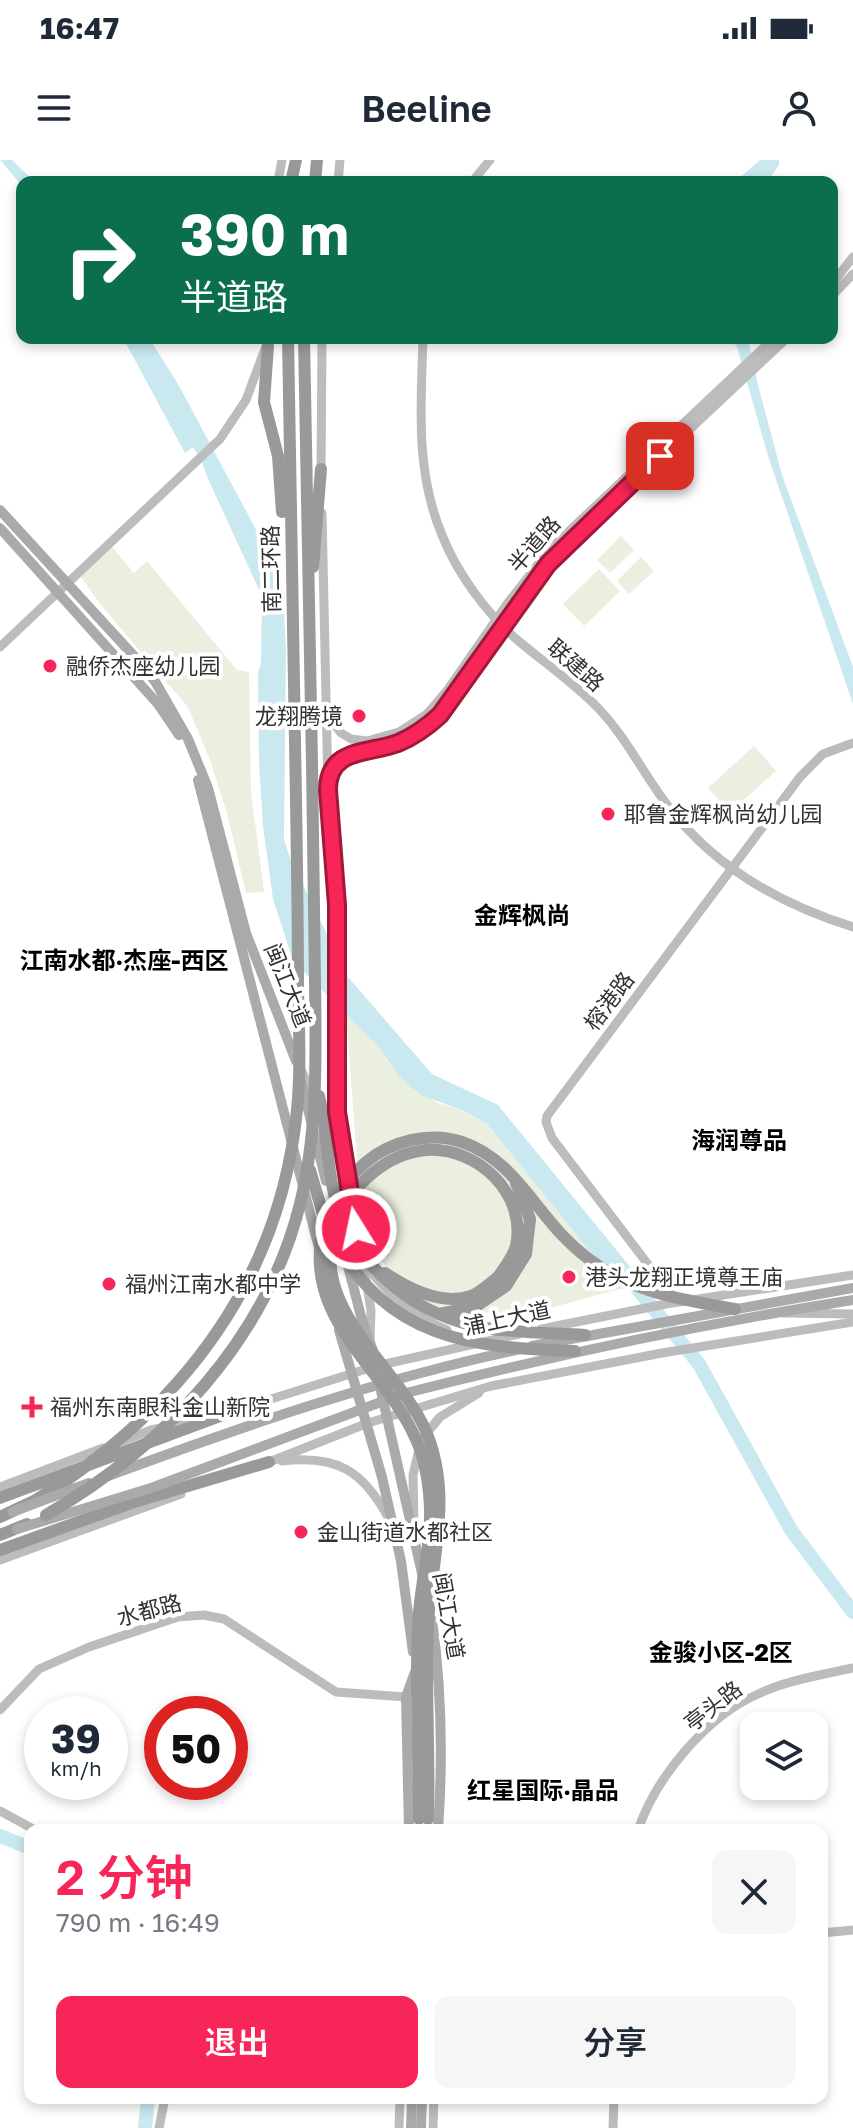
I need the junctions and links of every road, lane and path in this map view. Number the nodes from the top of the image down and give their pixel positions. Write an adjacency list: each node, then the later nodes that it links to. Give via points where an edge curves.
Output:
1 (490, 160): 2 (main road)
2 (477, 176)
3 (853, 257): 5 (main road)
4 (853, 274): 6 (main road)
5 (838, 276)
6 (838, 290)
7 (267, 344): 18 (main road, via 246,400 212,448)
8 (268, 344): 20 (highway, via 264,402 278,456)
9 (288, 344): 20 (highway, 南二环路)
10 (304, 344): 21 (highway, 南二环路)
11 (322, 344): 15 (main road)
12 (423, 344): 22 (main road, 联建路, via 420,438 430,499 455,562)
13 (768, 344): 22 (main road, 半道路, via 557,541 534,567)
14 (781, 344): 22 (main road, 半道路, via 566,545)
15 (321, 469): 21 (highway); 24 (main road)
16 (0, 510): 18 (main road, 闽江大道)
17 (0, 528): 19 (main road, 闽江大道)
18 (66, 583): 19 (main road); 29 (main road, 闽江大道, via 156,683 188,739 208,788 246,933)
19 (58, 593): 23 (main road); 50 (main road, 闽江大道, via 158,704 182,741 199,782)
20 (291, 597): 30 (highway, 南二环路, bridge)
21 (308, 598): 32 (highway, 南二环路, bridge)
22 (500, 623): 24 (main road, 半道路, via 437,703 410,726 361,741 341,733); 26 (main road, 半道路, via 445,710 429,725 400,742 352,753); 27 (main road, 联建路, via 598,709 672,812)
23 (0, 647)
24 (328, 717): 26 (main road)
25 (853, 743): 27 (main road, 榕港路, via 810,765)
26 (328, 779): 34 (main road, via 337,905 337,1112)
27 (731, 868): 28 (main road, 联建路, via 794,905); 40 (main road, 榕港路, via 546,1122 552,1138)
28 (853, 927)
29 (293, 1050): 30 (main road); 46 (main road, 闽江大道)
30 (299, 1064): 31 (highway, 南二环路, bridge); 34 (main road)
31 (299, 1079): 38 (highway, bridge, via 308,1157 322,1214 344,1257); 58 (highway, bridge, via 292,1145 273,1222 251,1273 212,1339 127,1436 67,1480)
32 (316, 1082): 35 (highway, bridge, via 331,1183 346,1227); 60 (highway, bridge, via 295,1218 271,1281 231,1350 182,1411 141,1450 82,1494)
33 (495, 1160): 38 (highway, bridge, via 518,1185 530,1219 526,1254 506,1286 475,1307 438,1314); 41 (highway, bridge, via 518,1179 562,1235 605,1270 666,1298); 71 (highway, bridge, via 461,1141 426,1137 394,1145 367,1161 343,1185 326,1216 318,1255 326,1301 348,1341 397,1404 425,1466 430,1498 418,1637)
34 (346, 1174): 35 (main road)
35 (365, 1259): 45 (highway, bridge, via 419,1304 461,1322); 46 (main road); 47 (main road, via 379,1283 406,1306 443,1329); 71 (highway, bridge, via 408,1288 440,1298 471,1296 498,1277 515,1249 519,1221 508,1192 487,1169 457,1154 427,1150 399,1156 352,1192 336,1223 330,1259 337,1297 407,1398 437,1464 442,1499 428,1623)
36 (853, 1275): 40 (main road, 浦上大道)
37 (853, 1288): 41 (main road, bridge)
38 (374, 1292): 48 (highway, bridge, via 409,1318 456,1339 510,1349)
39 (853, 1300): 42 (main road)
40 (672, 1303): 47 (main road, 浦上大道)
41 (735, 1309): 45 (main road, bridge)
42 (776, 1312): 43 (main road); 48 (main road)
43 (853, 1314)
44 (853, 1322): 51 (main road)
45 (585, 1335): 58 (main road, bridge, via 455,1363 269,1420)
46 (370, 1339): 49 (main road, 闽江大道)
47 (481, 1343): 49 (main road, 浦上大道)
48 (575, 1351): 60 (main road, bridge, via 406,1393 151,1488)
49 (376, 1366): 50 (main road, 浦上大道); 53 (main road, 闽江大道)
50 (350, 1373): 52 (main road, 浦上大道); 54 (main road, 闽江大道)
51 (491, 1386): 53 (main road); 62 (main road, via 440,1417 422,1442 413,1475)
52 (223, 1415): 56 (main road, 浦上大道, via 151,1430); 57 (highway)
53 (386, 1418): 54 (main road); 62 (main road, 闽江大道)
54 (368, 1423): 55 (main road); 59 (main road, 闽江大道)
55 (269, 1462): 59 (main road, via 304,1458 338,1464 365,1482); 63 (highway); 64 (main road)
56 (0, 1487)
57 (0, 1498)
58 (6, 1515)
59 (394, 1528): 66 (main road, 闽江大道, via 415,1674)
60 (17, 1529): 61 (highway)
61 (0, 1535)
62 (414, 1545): 72 (main road, 闽江大道, via 437,1656)
63 (0, 1550)
64 (0, 1560)
65 (853, 1668): 73 (main road, 亭头路, via 766,1690 722,1717 669,1771)
66 (406, 1697): 67 (main road, 水都路, via 336,1692 224,1619 204,1615 178,1617 39,1669); 70 (main road, 闽江大道)
67 (0, 1710)
68 (0, 1811): 69 (main road)
69 (24, 1824)
70 (407, 1824)
71 (424, 1824)
72 (439, 1824)
73 (640, 1824)
74 (853, 1930): 75 (main road)
75 (828, 1932)
76 (164, 2104): 82 (main road)
77 (400, 2104): 83 (main road)
78 (412, 2104): 84 (main road)
79 (422, 2104): 85 (main road)
80 (434, 2104): 86 (main road)
81 (614, 2104): 87 (main road)
82 (159, 2128)
83 (399, 2128)
84 (411, 2128)
85 (421, 2128)
86 (433, 2128)
87 (613, 2128)

